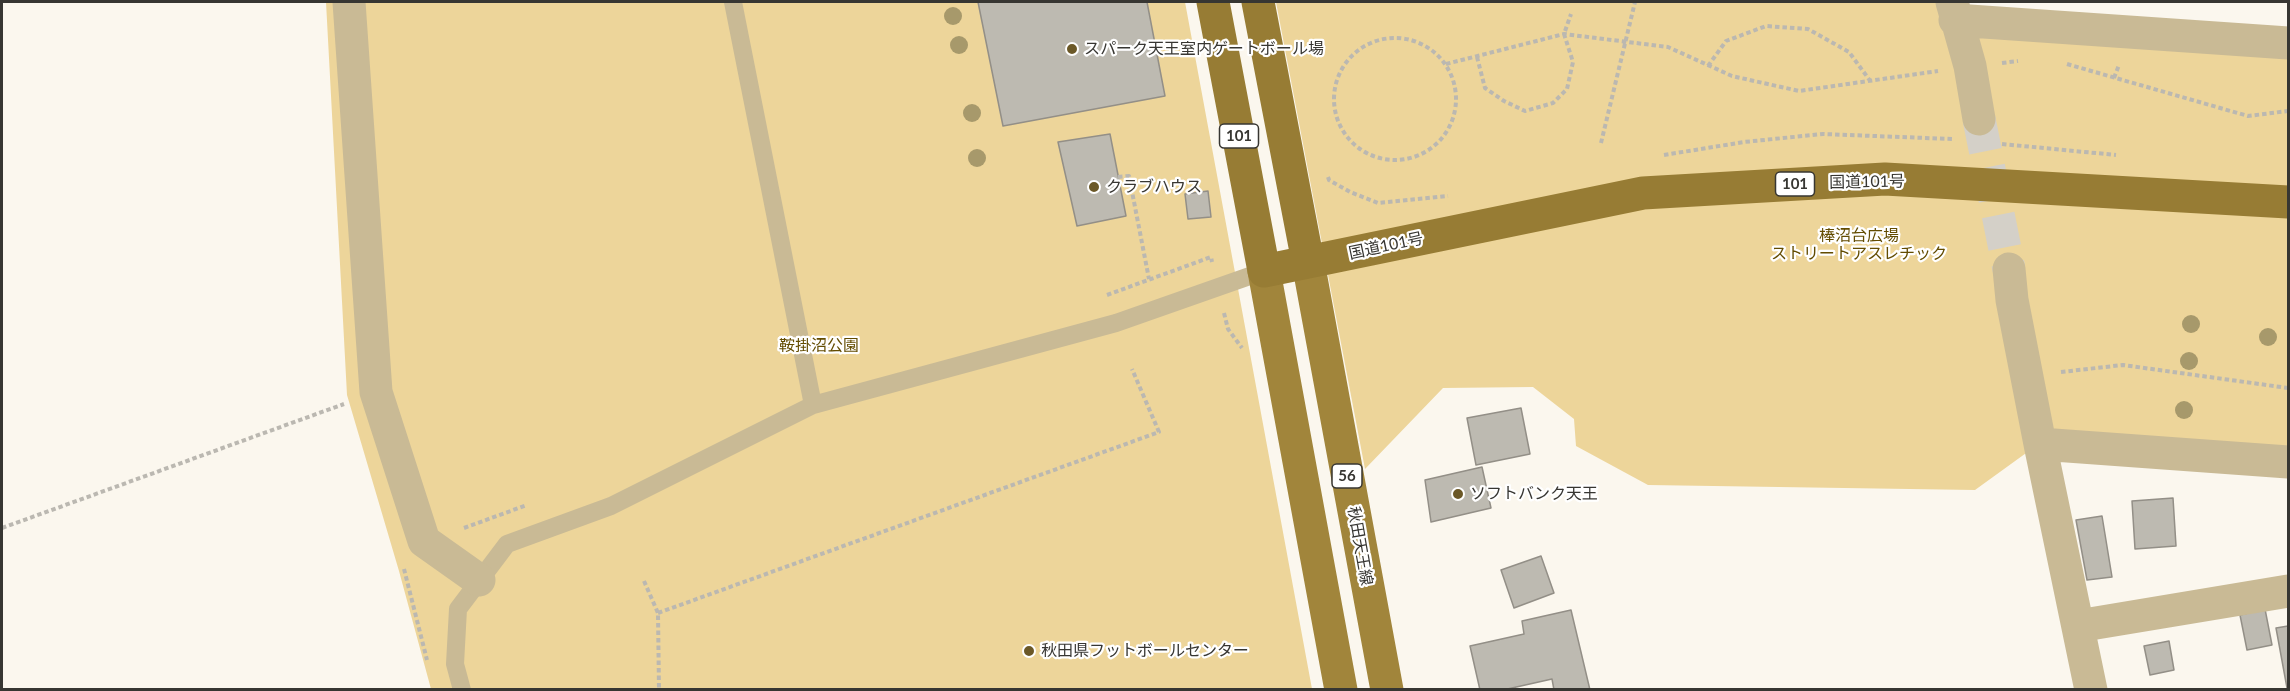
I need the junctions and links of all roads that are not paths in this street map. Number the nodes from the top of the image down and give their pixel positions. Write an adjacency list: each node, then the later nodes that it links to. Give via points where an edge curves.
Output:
1 (349, 2): 15 (street, via 376,392 424,541)
2 (733, 2): 12 (lane)
3 (1213, 2): 11 (highway, 101)
4 (1258, 2): 9 (highway, 101)
5 (1953, 10): 6 (street); 7 (street, via 1970,66)
6 (2289, 43)
7 (1979, 134)
8 (2289, 202): 9 (highway, 国道101号 / 101, via 1885,179 1654,192)
9 (1308, 262): 11 (highway, 国道101号 / 101); 20 (main road, 秋田天王線 / 56)
10 (2009, 269): 13 (street)
11 (1264, 271): 12 (lane, via 1116,323); 19 (main road)
12 (813, 405): 15 (lane, via 611,506 507,544)
13 (2040, 444): 14 (street); 17 (street)
14 (2289, 462)
15 (479, 580): 18 (lane, via 458,609 455,664)
16 (2289, 591): 17 (street)
17 (2078, 626): 21 (street)
18 (462, 690)
19 (1341, 690)
20 (1387, 690)
21 (2091, 690)

